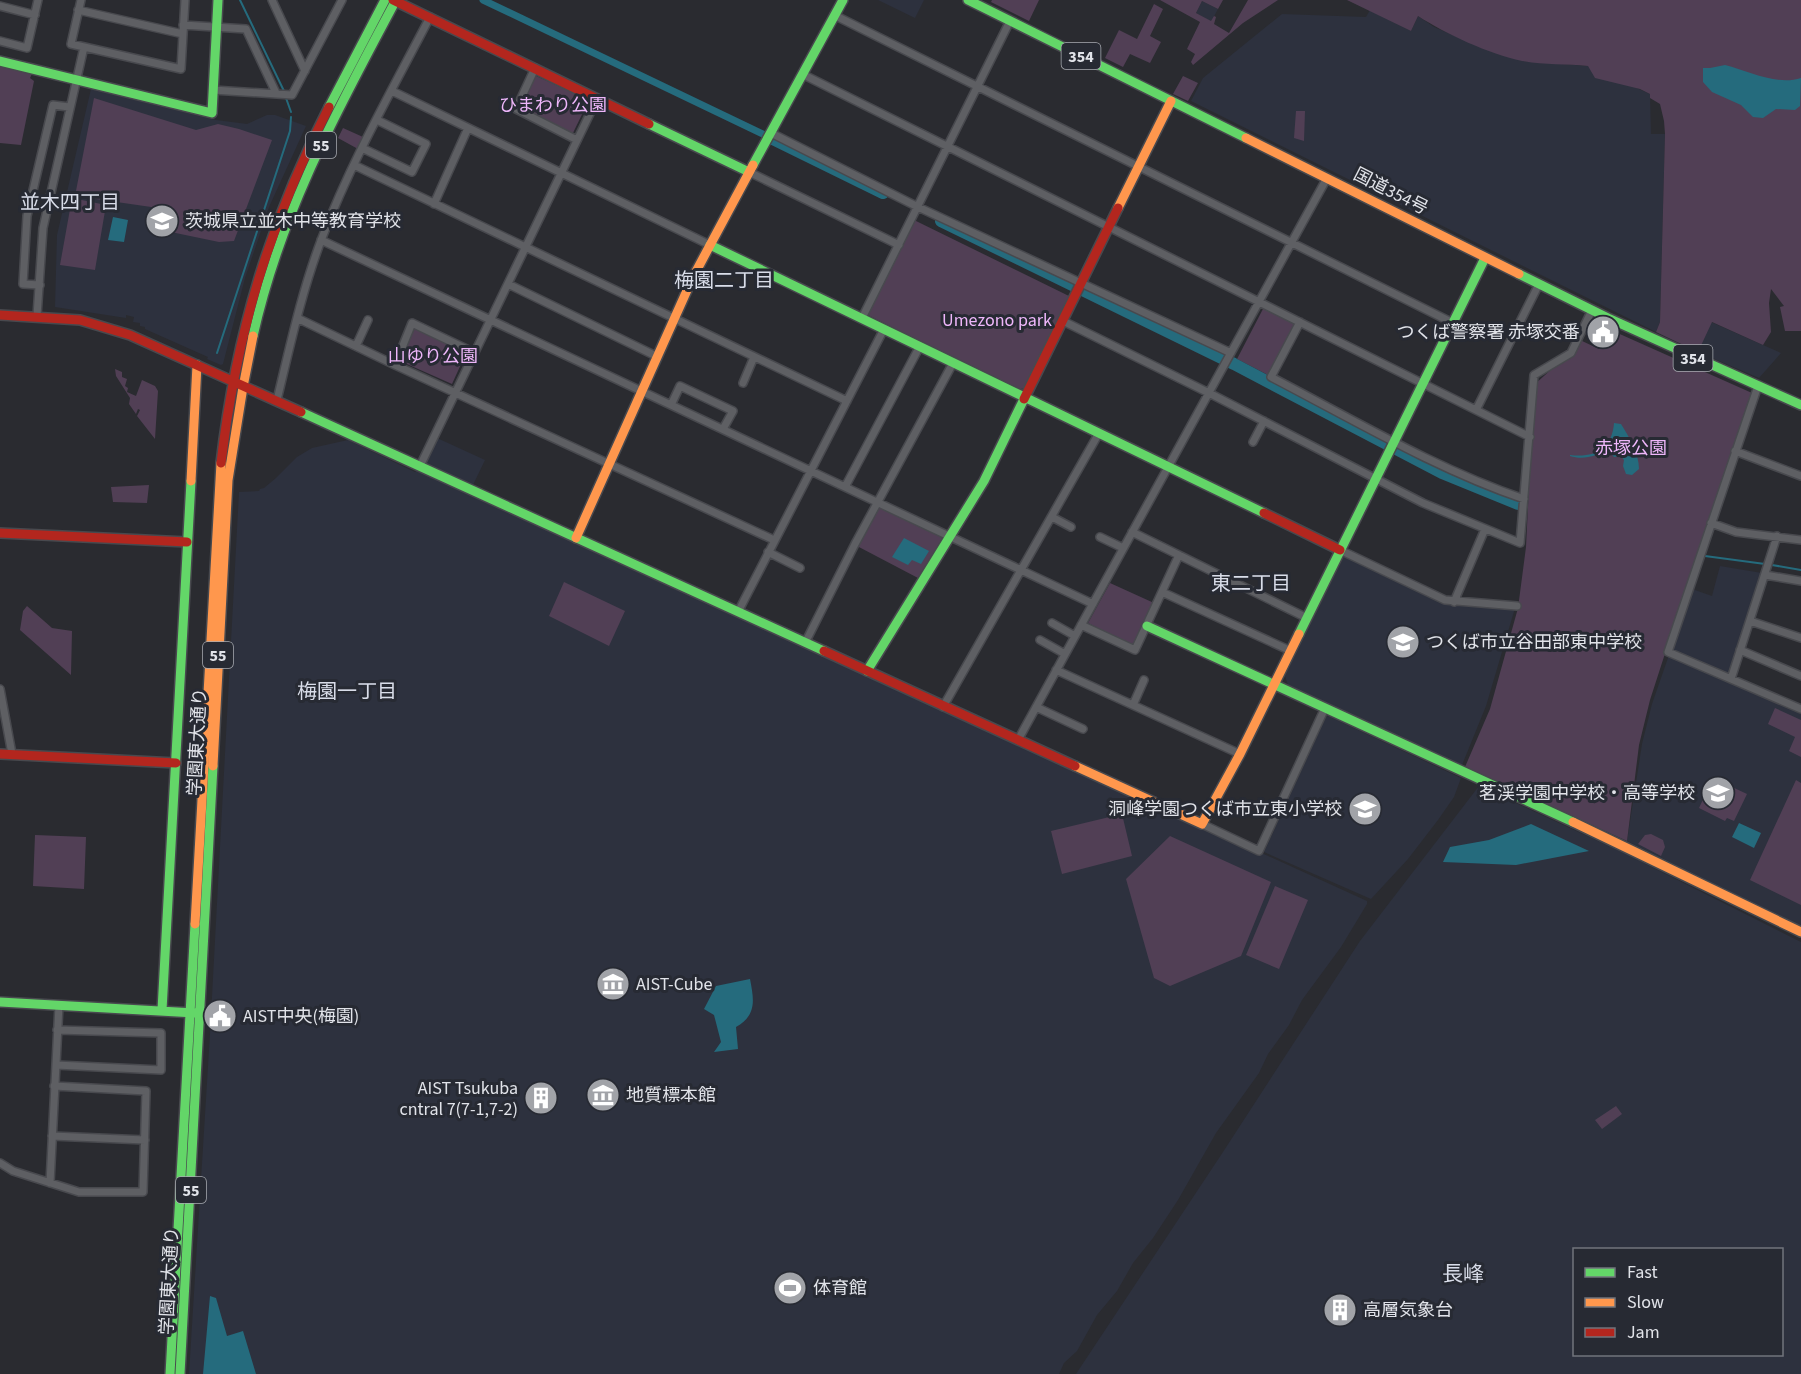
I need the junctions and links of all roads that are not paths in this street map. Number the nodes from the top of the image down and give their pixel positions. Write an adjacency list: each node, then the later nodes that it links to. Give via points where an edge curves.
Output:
1 (38, 0): 13 (street)
2 (81, 0): 12 (street)
3 (184, 0): 17 (street)
4 (218, 0): 18 (main road)
5 (272, 0): 24 (street)
6 (342, 0): 24 (street)
7 (385, 0): 80 (main road, 学園東大通り / 55, via 284,204 247,318)
8 (395, 0): 15 (main road); 80 (main road, 学園東大通り / 55, via 323,140 290,216)
9 (843, 0): 14 (main road)
10 (968, 0): 16 (main road, 国道354号 / 354)
11 (0, 6): 13 (street)
12 (78, 10): 19 (street); 21 (street, via 71,44)
13 (35, 15): 20 (street, via 27,48)
14 (834, 15): 25 (main road); 27 (street)
15 (430, 17): 23 (main road); 29 (street)
16 (1010, 21): 27 (street); 32 (main road, 国道354号 / 354)
17 (183, 25): 18 (street); 19 (street)
18 (216, 28): 28 (main road); 30 (street, via 246,29)
19 (183, 34): 21 (street, via 181,69)
20 (0, 41)
21 (84, 46): 26 (street)
22 (0, 62): 26 (main road)
23 (535, 69): 31 (main road); 37 (street, via 516,108)
24 (305, 71): 30 (street, via 292,95)
25 (802, 74): 36 (main road); 38 (street)
26 (75, 80): 28 (main road, via 212,113); 33 (street)
27 (977, 86): 38 (street); 41 (street)
28 (213, 90): 30 (street)
29 (392, 91): 34 (street); 35 (street)
30 (276, 93)
31 (597, 99): 37 (street); 42 (main road)
32 (1171, 101): 41 (main road); 44 (main road, 国道354号 / 354)
33 (69, 107): 57 (street, via 43,228); 57 (street, via 53,105 27,216 23,284)
34 (377, 120): 39 (street); 39 (street, via 426,144 412,172)
35 (468, 128): 43 (street); 45 (street)
36 (769, 136): 42 (main road); 46 (street)
37 (577, 140): 43 (street)
38 (948, 147): 46 (street); 47 (street)
39 (362, 148): 40 (street)
40 (354, 165): 45 (street); 48 (street)
41 (1138, 166): 47 (main road); 49 (street)
42 (749, 172): 50 (main road); 51 (street)
43 (561, 173): 50 (street); 52 (street)
44 (1328, 178): 49 (street); 53 (main road, 国道354号 / 354)
45 (434, 204): 52 (street)
46 (918, 207): 51 (street); 54 (street)
47 (1108, 227): 54 (main road); 58 (street)
48 (321, 240): 62 (street); 66 (street)
49 (1292, 243): 58 (street); 69 (street)
50 (710, 245): 63 (main road); 64 (main road)
51 (899, 245): 63 (street)
52 (525, 248): 55 (street); 64 (street)
53 (1485, 258): 56 (main road, 国道354号 / 354); 69 (main road)
54 (1081, 283): 67 (main road); 74 (street)
55 (508, 284): 66 (street); 75 (street)
56 (1539, 284): 59 (main road, 国道354号 / 354); 92 (street)
57 (40, 285): 61 (street)
58 (1259, 301): 68 (street); 74 (street)
59 (1592, 310): 83 (main road, 国道354号 / 354); 96 (street, via 1571,353 1534,375)
60 (0, 315): 61 (main road)
61 (37, 316): 78 (main road, via 104,326)
62 (297, 318): 71 (street); 88 (street)
63 (862, 318): 70 (main road)
64 (674, 319): 75 (main road); 76 (street)
65 (368, 320): 71 (street)
66 (491, 320): 73 (street); 84 (street)
67 (1063, 321): 86 (street); 87 (main road)
68 (1300, 322): 82 (street); 98 (street, via 1271,376)
69 (1453, 322): 82 (main road)
70 (884, 329): 72 (main road); 89 (street)
71 (356, 346): 79 (street)
72 (920, 346): 77 (main road); 106 (street)
73 (474, 353): 79 (street, via 412,323); 85 (street)
74 (1231, 354): 86 (street)
75 (656, 356): 84 (main road)
76 (754, 357): 81 (street); 89 (street)
77 (953, 363): 87 (main road); 108 (street)
78 (197, 364): 80 (main road); 121 (main road)
79 (395, 365): 85 (street)
80 (237, 382): 88 (main road); 170 (main road, 学園東大通り / 55, via 219,482)
81 (743, 383)
82 (1423, 383): 92 (street); 98 (main road)
83 (1758, 386): 91 (main road, 国道354号 / 354); 99 (street)
84 (642, 391): 90 (street); 100 (main road)
85 (456, 392): 100 (street); 101 (street)
86 (1209, 393): 93 (street); 102 (street)
87 (1025, 397): 95 (main road); 115 (main road, via 984,481)
88 (277, 400): 101 (main road)
89 (847, 401): 103 (street)
90 (671, 405): 94 (street); 94 (street, via 680,386 733,411)
91 (1801, 405)
92 (1476, 410): 96 (street)
93 (1264, 421): 97 (street); 105 (street)
94 (723, 429): 103 (street)
95 (1099, 433): 102 (main road); 109 (street)
96 (1530, 436): 107 (street)
97 (1253, 442)
98 (1392, 446): 105 (main road); 107 (street)
99 (1735, 451): 104 (street); 110 (street)
100 (609, 463): 118 (main road); 119 (street)
101 (420, 466): 118 (main road)
102 (1168, 467): 113 (street); 123 (main road)
103 (810, 471): 106 (street); 119 (street)
104 (1801, 476)
105 (1376, 479): 112 (street); 123 (main road)
106 (845, 487): 108 (street)
107 (1524, 499): 112 (street, via 1520,543)
108 (878, 502): 115 (street); 143 (street)
109 (1052, 517): 111 (street); 127 (street)
110 (1711, 524): 116 (street, via 1736,532); 150 (street, via 1668,652)
111 (1071, 528)
112 (1485, 529): 131 (street)
113 (1132, 532): 122 (street); 125 (street)
114 (0, 533): 121 (main road)
115 (950, 536): 127 (street); 148 (main road)
116 (1777, 536): 120 (street); 128 (street)
117 (1100, 537): 122 (street)
118 (576, 538): 134 (main road)
119 (774, 540): 124 (street)
120 (1801, 540)
121 (188, 542): 164 (main road)
122 (1123, 548): 132 (street)
123 (1340, 550): 131 (street); 135 (main road)
124 (768, 552): 126 (street); 134 (street)
125 (1179, 555): 130 (street); 135 (street)
126 (800, 568)
127 (1021, 570): 132 (street); 155 (street)
128 (1765, 575): 129 (street); 136 (street)
129 (1801, 581)
130 (1162, 592): 139 (street); 145 (street)
131 (1454, 602): 133 (street)
132 (1093, 604): 138 (street)
133 (1517, 606)
134 (738, 612): 143 (main road)
135 (1307, 618): 145 (main road)
136 (1750, 621): 141 (street); 144 (street)
137 (1052, 623): 140 (street)
138 (1081, 625): 139 (street, via 1135,650); 140 (street)
139 (1147, 626): 152 (main road)
140 (1075, 636): 146 (street)
141 (1801, 638)
142 (1040, 640): 146 (street)
143 (805, 643): 148 (main road)
144 (1740, 650): 149 (street); 150 (street)
145 (1291, 651): 152 (main road)
146 (1065, 654): 147 (street)
147 (1056, 670): 154 (street); 156 (street)
148 (867, 671): 155 (main road)
149 (1801, 676)
150 (1731, 679): 158 (street)
151 (1144, 680): 154 (street)
152 (1273, 685): 157 (main road); 163 (main road)
153 (0, 689): 162 (street)
154 (1133, 705): 163 (street)
155 (943, 707): 160 (main road)
156 (1036, 707): 159 (street); 160 (street)
157 (1325, 708): 165 (street, via 1258,851); 166 (main road)
158 (1801, 710)
159 (1083, 729)
160 (1018, 740): 165 (main road)
161 (0, 754): 162 (main road)
162 (12, 754): 164 (main road)
163 (1240, 754): 165 (main road)
164 (176, 763): 169 (main road)
165 (1202, 824)
166 (1801, 932)
167 (0, 1002): 168 (main road)
168 (59, 1005): 169 (main road); 171 (street)
169 (162, 1010): 170 (main road)
170 (195, 1013): 178 (main road, 学園東大通り / 55); 179 (main road, 学園東大通り / 55)
171 (57, 1029): 172 (street); 172 (street, via 161,1034 161,1070)
172 (56, 1065): 173 (street)
173 (54, 1086): 174 (street); 175 (street, via 146,1091)
174 (52, 1136): 175 (street); 177 (street)
175 (145, 1140): 177 (street, via 143,1192 79,1192)
176 (0, 1163): 177 (street, via 13,1172)
177 (50, 1183)
178 (170, 1374)
179 (180, 1374)

